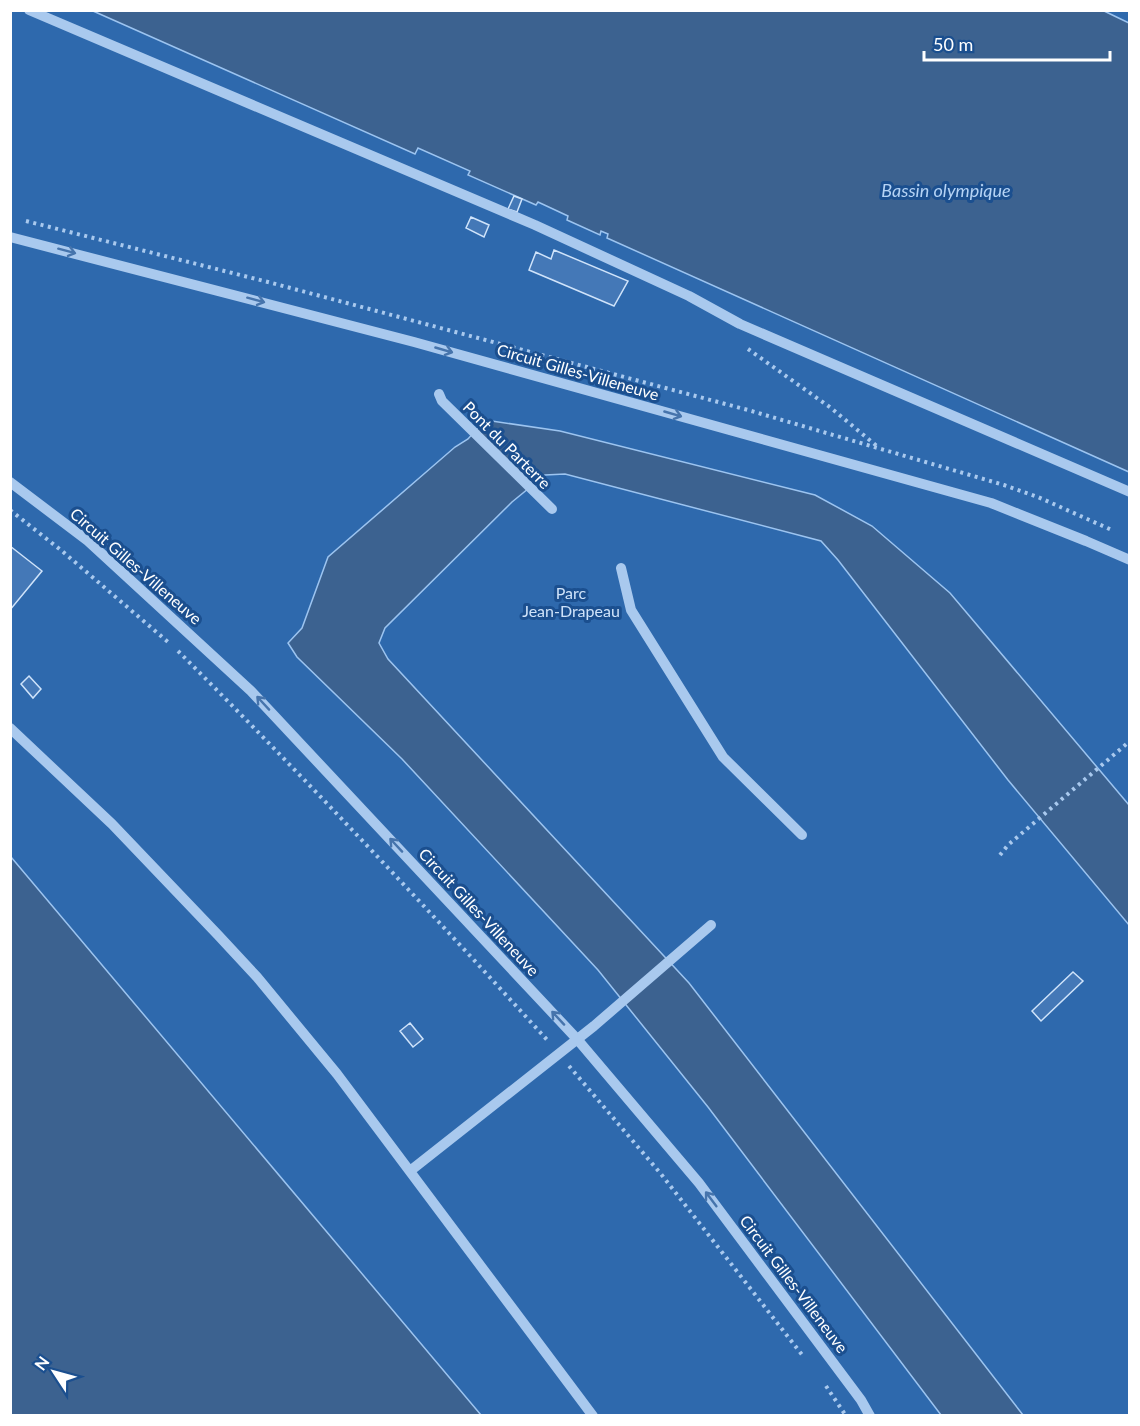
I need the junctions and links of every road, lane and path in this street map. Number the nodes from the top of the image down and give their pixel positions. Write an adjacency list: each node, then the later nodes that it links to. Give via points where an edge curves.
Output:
1 (29, 10): 3 (street, via 535,225 689,296)
2 (10, 237): 10 (street, Circuit Gilles-Villeneuve, one-way to 10, via 414,342 991,503)
3 (740, 324): 5 (path, via 743,345 831,408); 7 (street)
4 (440, 398): 8 (street, Pont du Parterre)
5 (889, 456)
6 (10, 482): 17 (street, Circuit Gilles-Villeneuve, one-way to 6, via 251,691 88,541)
7 (1130, 492)
8 (552, 509)
9 (10, 510): 18 (path, via 173,646 277,750)
10 (1130, 560)
11 (621, 568): 14 (street, via 631,610 723,758)
12 (10, 728): 19 (street, via 112,824 219,935 337,1074)
13 (1130, 741): 15 (path)
14 (802, 835)
15 (1000, 855)
16 (711, 925): 17 (street)
17 (577, 1039): 18 (street); 24 (street, Circuit Gilles-Villeneuve, one-way to 17, via 699,1183)
18 (559, 1053): 19 (street); 20 (path, via 661,1174)
19 (410, 1171): 22 (street)
20 (805, 1358)
21 (825, 1385): 23 (path)
22 (593, 1416)
23 (846, 1416)
24 (870, 1416)

